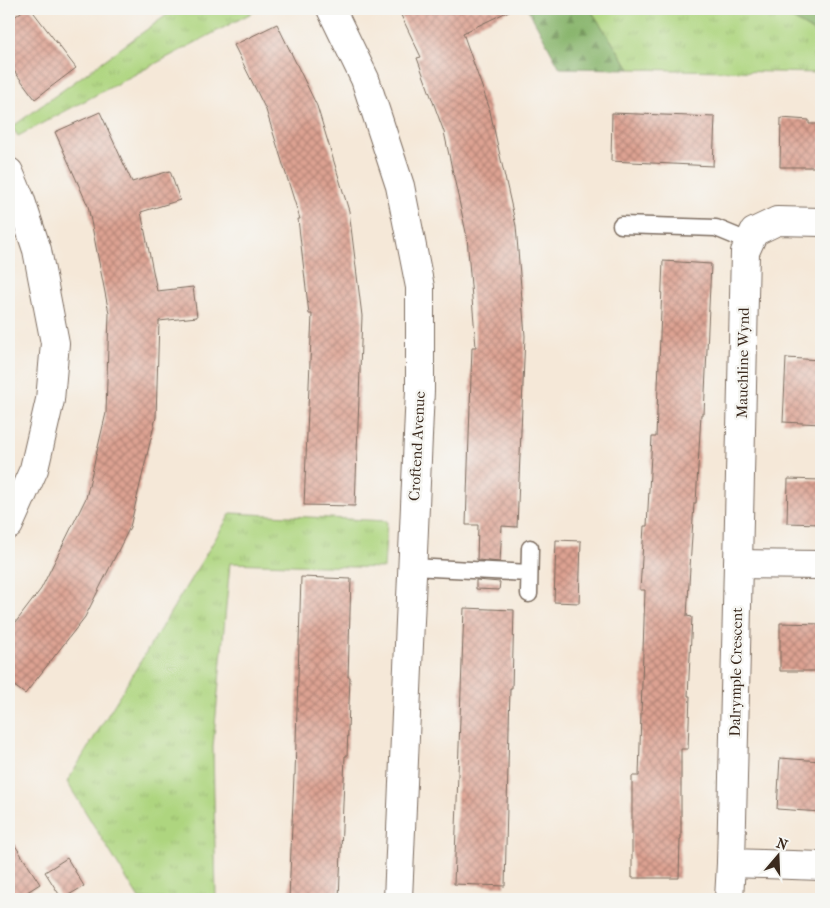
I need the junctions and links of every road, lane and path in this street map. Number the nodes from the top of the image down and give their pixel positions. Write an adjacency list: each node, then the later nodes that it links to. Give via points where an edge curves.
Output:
1 (331, 9): 10 (street, Croftend Avenue, via 366,79 400,186 420,287 420,390)
2 (9, 172): 6 (street, via 37,250 55,343 50,400 34,469)
3 (821, 222): 5 (street, via 777,222 754,232)
4 (621, 225): 5 (lane, via 716,228)
5 (750, 242): 8 (street, Mauchline Wynd, via 745,252)
6 (9, 525)
7 (530, 548): 11 (lane)
8 (738, 564): 9 (street); 13 (street, Dalrymple Crescent)
9 (821, 565)
10 (412, 567): 11 (lane); 15 (street, Croftend Avenue)
11 (529, 573): 12 (lane)
12 (529, 594)
13 (731, 863): 14 (street); 16 (street, Dalrymple Crescent)
14 (821, 866)
15 (398, 899)
16 (729, 899)

